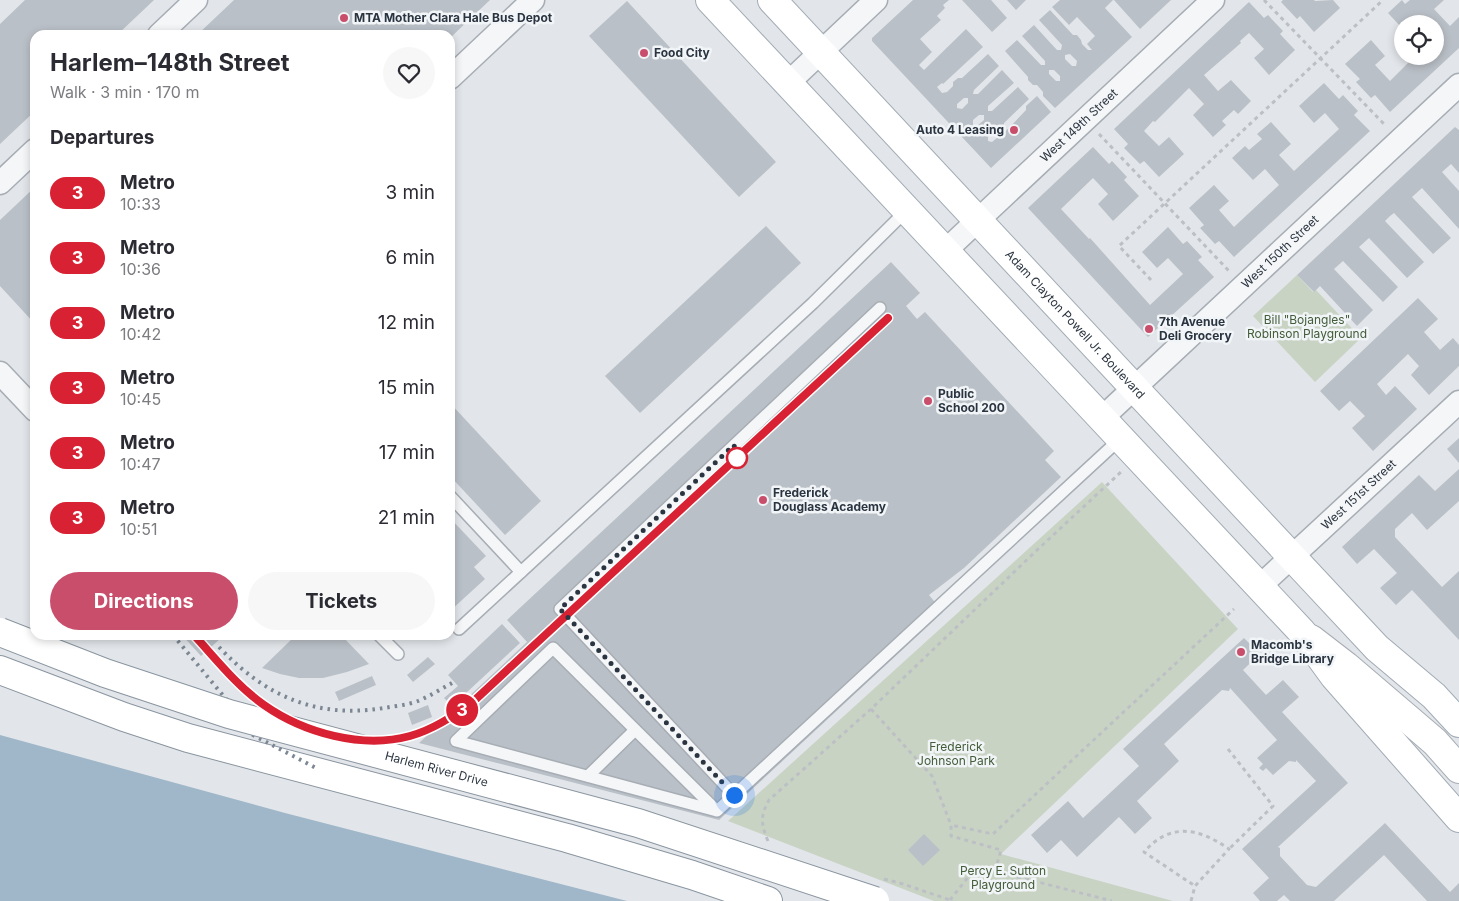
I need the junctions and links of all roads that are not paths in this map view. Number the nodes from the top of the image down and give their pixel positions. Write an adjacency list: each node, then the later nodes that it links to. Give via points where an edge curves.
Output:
1 (196, 0): 7 (street)
2 (533, 0): 9 (street)
3 (710, 0): 10 (main road, Adam Clayton Powell Jr. Boulevard)
4 (772, 0): 8 (main road, Adam Clayton Powell Jr. Boulevard)
5 (876, 0): 8 (street)
6 (1213, 0): 15 (street, West 149th Street)
7 (164, 30)
8 (821, 51): 10 (street); 15 (main road, Adam Clayton Powell Jr. Boulevard)
9 (455, 73)
10 (788, 83): 14 (main road, Adam Clayton Powell Jr. Boulevard)
11 (1459, 85): 19 (street, West 150th Street)
12 (30, 155): 13 (street)
13 (0, 183)
14 (906, 211): 16 (main road, Adam Clayton Powell Jr. Boulevard); 26 (lane, via 812,303)
15 (978, 220): 16 (street, West 149th Street); 19 (main road, Adam Clayton Powell Jr. Boulevard)
16 (944, 252): 22 (main road, Adam Clayton Powell Jr. Boulevard)
17 (880, 308): 41 (lane, via 560,609)
18 (0, 373): 21 (street)
19 (1135, 388): 22 (street, West 150th Street); 25 (main road, Adam Clayton Powell Jr. Boulevard)
20 (1459, 402): 25 (street, West 151st Street)
21 (30, 405)
22 (1101, 419): 23 (main road, Adam Clayton Powell Jr. Boulevard)
23 (1129, 448): 27 (main road, Adam Clayton Powell Jr. Boulevard); 41 (lane)
24 (455, 501): 26 (lane)
25 (1292, 557): 27 (street, West 151st Street); 32 (main road, Adam Clayton Powell Jr. Boulevard)
26 (520, 572): 28 (lane)
27 (1259, 586): 30 (main road, Adam Clayton Powell Jr. Boulevard)
28 (459, 629)
29 (0, 632): 45 (main road, Harlem River Drive, bridge, via 105,674 220,712 612,816)
30 (1302, 632): 37 (main road, Adam Clayton Powell Jr. Boulevard); 38 (main road, Adam Clayton Powell Jr. Boulevard, via 1334,676)
31 (384, 640): 33 (lane)
32 (1377, 648): 35 (main road, Adam Clayton Powell Jr. Boulevard, via 1434,696); 37 (main road, Adam Clayton Powell Jr. Boulevard, via 1421,706)
33 (398, 654)
34 (0, 670): 44 (main road, via 188,738 567,838)
35 (1459, 723)
36 (635, 730): 40 (lane); 40 (lane, via 553,648 456,741); 42 (lane)
37 (1435, 742): 38 (main road); 39 (main road, Adam Clayton Powell Jr. Boulevard)
38 (1411, 764): 43 (main road, Adam Clayton Powell Jr. Boulevard)
39 (1459, 769)
40 (588, 776): 42 (lane)
41 (734, 795): 42 (lane)
42 (717, 811)
43 (1459, 818)
44 (768, 901)
45 (875, 901)

